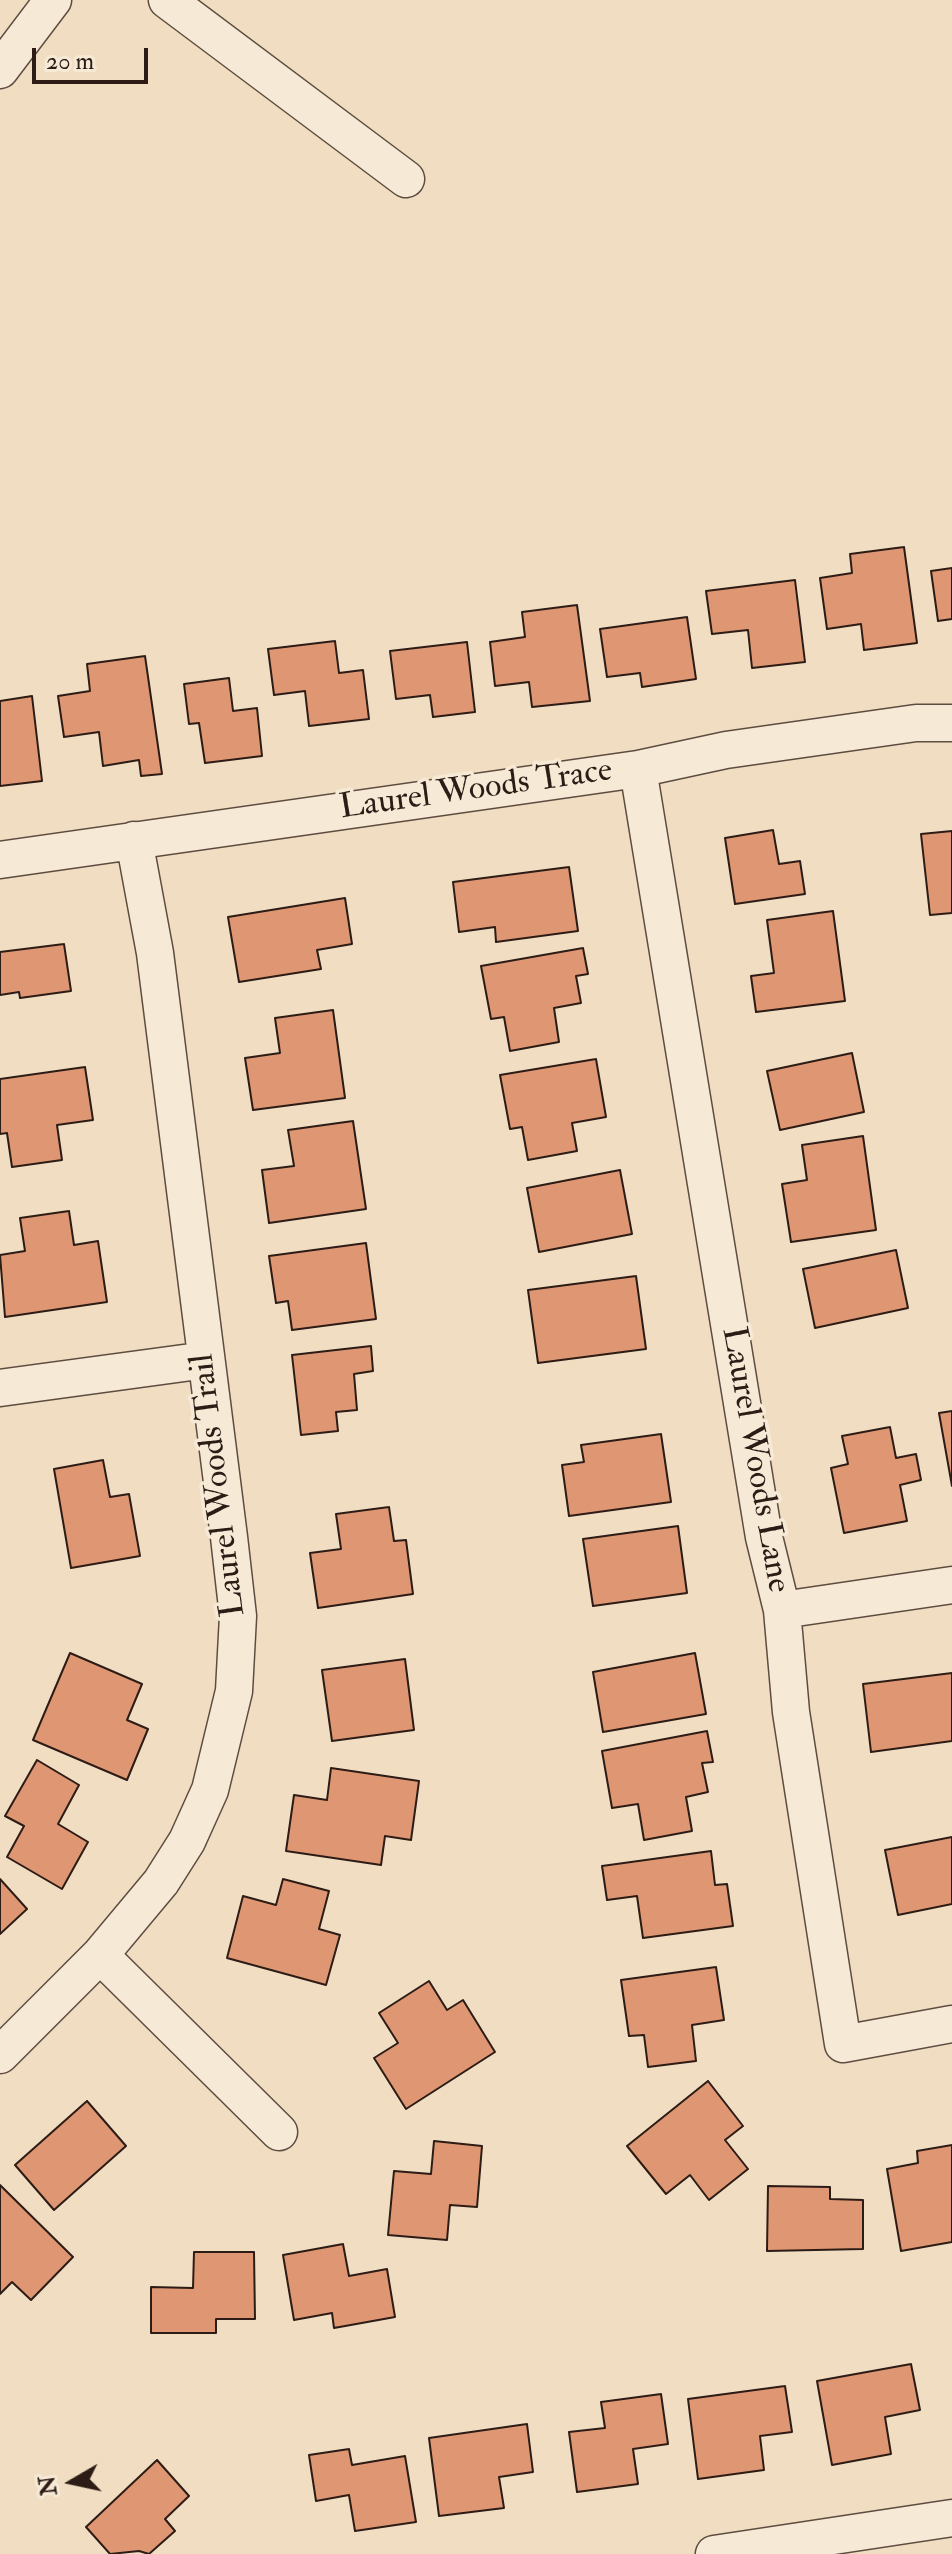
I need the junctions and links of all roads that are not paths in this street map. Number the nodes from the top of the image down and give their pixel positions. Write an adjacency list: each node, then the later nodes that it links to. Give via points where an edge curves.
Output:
1 (53, 0): 3 (street)
2 (167, 0): 4 (street)
3 (0, 70)
4 (406, 179)
5 (952, 723): 6 (street, Laurel Woods Trace, via 916,723 726,750)
6 (638, 769): 7 (street, Laurel Woods Trace); 12 (street, Laurel Woods Lane, via 764,1537)
7 (134, 840): 8 (street, Laurel Woods Trace); 9 (street, Laurel Woods Trail, via 155,953)
8 (0, 860)
9 (206, 1360): 10 (street); 13 (street, Laurel Woods Trail, via 238,1616 234,1691 210,1790 187,1841 161,1882)
10 (0, 1388)
11 (952, 1585): 12 (street)
12 (782, 1610): 14 (street, Laurel Woods Lane, via 791,1712 843,2044)
13 (100, 1955): 15 (street, Laurel Woods Trail); 16 (street)
14 (952, 2024)
15 (0, 2055)
16 (279, 2132)
17 (952, 2518): 18 (street)
18 (714, 2554)

